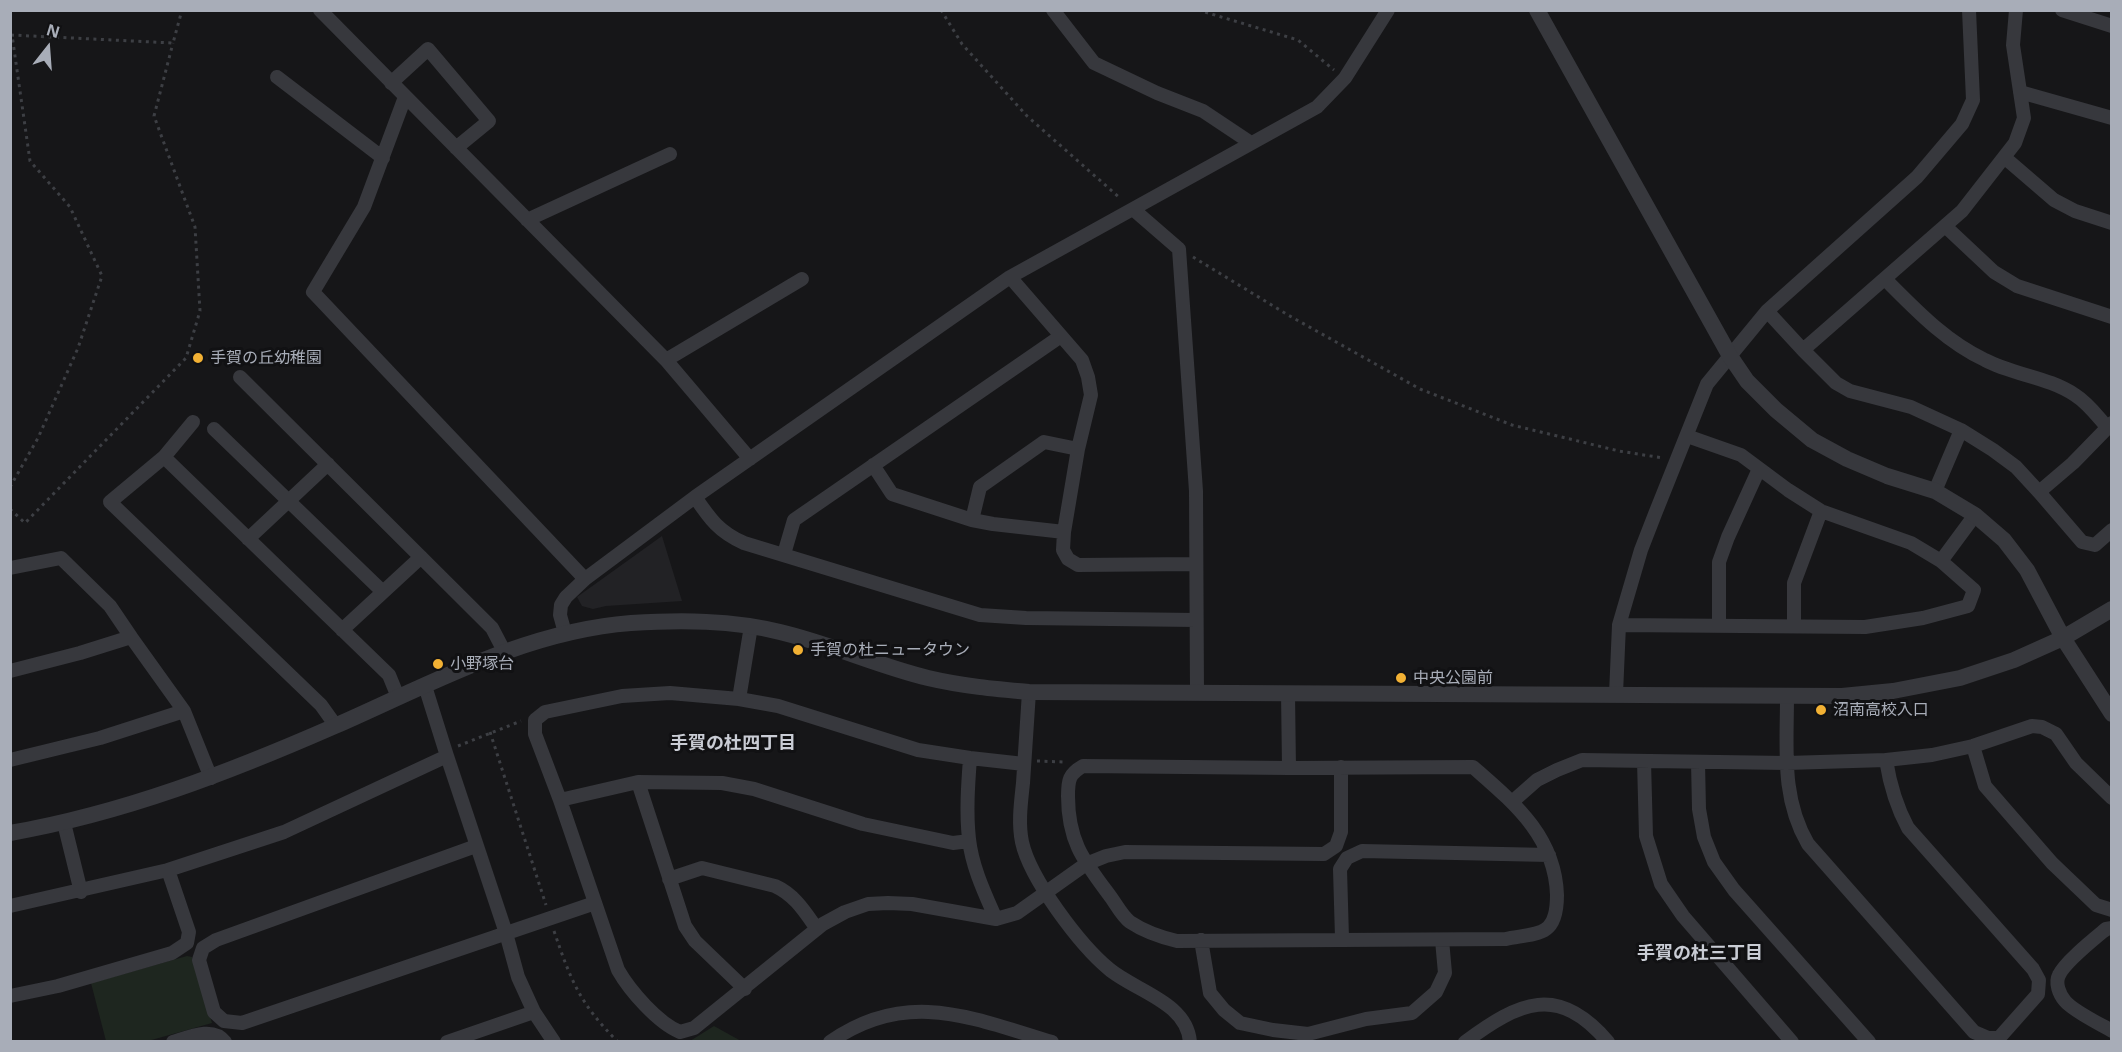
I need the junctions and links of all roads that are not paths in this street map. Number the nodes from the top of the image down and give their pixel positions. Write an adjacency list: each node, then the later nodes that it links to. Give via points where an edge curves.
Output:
1 (320, 10): 10 (street)
2 (1053, 10): 14 (street, via 1094,63 1203,111)
3 (1388, 10): 14 (street, via 1345,78 1317,107)
4 (1537, 10): 30 (street)
5 (1969, 10): 26 (street, via 1973,100 1962,124 1917,177)
6 (2016, 10): 11 (street, via 2013,45)
7 (2062, 10): 8 (street)
8 (2112, 26)
9 (277, 77): 18 (street)
10 (391, 83): 12 (street); 15 (street, via 428,49 489,121)
11 (2020, 92): 13 (street); 17 (street, via 2024,118 2015,143)
12 (405, 97): 15 (street); 18 (street)
13 (2112, 118)
14 (1251, 143): 19 (street)
15 (456, 148): 20 (street)
16 (670, 154): 20 (street)
17 (2004, 157): 21 (street, via 2054,200); 22 (street, via 1962,211)
18 (382, 158): 59 (street, via 364,207 313,292)
19 (1134, 210): 23 (street); 57 (street, via 1179,249 1196,491)
20 (527, 220): 31 (street)
21 (2112, 223)
22 (1945, 226): 25 (street); 27 (street, via 1994,272 2017,286)
23 (1010, 277): 28 (street); 40 (street)
24 (802, 279): 31 (street)
25 (1885, 279): 29 (street); 34 (street, via 1956,344 1986,361 2060,386)
26 (1767, 311): 29 (street); 30 (street)
27 (2112, 317)
28 (1061, 336): 38 (street, via 1082,360 1091,395); 42 (street)
29 (1803, 350): 36 (street, via 1850,391 1911,407)
30 (1730, 356): 37 (street, via 1707,384); 44 (street, via 1747,381 1812,440 1887,476)
31 (666, 360): 40 (street)
32 (240, 376): 41 (street)
33 (193, 422): 39 (street)
34 (2110, 425): 45 (street)
35 (214, 429): 47 (street)
36 (1961, 430): 44 (street); 45 (street, via 2016,467)
37 (1688, 436): 43 (street, via 1741,455); 64 (street, via 1641,550)
38 (1078, 449): 50 (street, via 1044,442 980,486); 52 (street)
39 (164, 457): 53 (street); 83 (street, via 110,502 321,705)
40 (750, 459): 46 (street)
41 (328, 464): 47 (street); 55 (street)
42 (873, 465): 50 (street, via 892,494); 54 (street, via 794,520)
43 (1759, 470): 48 (street); 65 (street, via 1719,562)
44 (1935, 491): 49 (street)
45 (2039, 492): 51 (street, via 2082,542 2095,544)
46 (695, 497): 54 (street, via 712,522 728,536); 59 (street)
47 (289, 500): 53 (street); 60 (street)
48 (1821, 511): 56 (street, via 1911,543); 66 (street, via 1794,583)
49 (1975, 515): 56 (street); 70 (street, via 2004,540 2027,570)
50 (972, 519): 52 (street)
51 (2112, 530)
52 (1064, 532): 57 (street, via 1063,550 1078,565)
53 (248, 539): 67 (street)
54 (784, 554): 62 (street, via 980,615)
55 (421, 557): 60 (street); 71 (street, via 492,628)
56 (1941, 561): 66 (street, via 1974,590 1968,606 1865,627)
57 (1196, 564): 62 (street)
58 (10, 568): 69 (street, via 61,558 110,606)
59 (585, 579): 68 (street, via 561,605)
60 (383, 592): 67 (street)
61 (2112, 609): 70 (street)
62 (1196, 620): 75 (street)
63 (751, 626): 68 (street, via 658,622); 74 (street, via 926,678 968,687); 80 (street)
64 (1619, 626): 65 (street); 77 (street)
65 (1719, 626): 66 (street)
66 (1794, 626)
67 (342, 630): 78 (street, via 389,675)
68 (565, 633): 71 (street)
69 (131, 637): 72 (street); 81 (street)
70 (2063, 638): 79 (street, via 1960,678 1893,691); 82 (street)
71 (504, 651): 73 (street)
72 (10, 671)
73 (424, 686): 78 (street); 85 (street)
74 (1029, 692): 75 (street); 92 (street)
75 (1197, 693): 76 (street)
76 (1288, 693): 77 (street); 94 (street)
77 (1616, 694): 79 (street)
78 (398, 697): 83 (street)
79 (1787, 697): 91 (street)
80 (739, 699): 86 (street, via 778,706 918,750); 98 (street, via 670,693 622,696 544,712 535,720 535,734)
81 (184, 711): 87 (street, via 100,738); 95 (street)
82 (2112, 714)
83 (336, 726): 95 (street)
84 (1973, 746): 88 (street); 97 (street, via 2032,726 2042,727 2056,734 2076,763); 112 (street, via 1985,786 2059,870 2096,905)
85 (447, 756): 103 (street); 106 (street, via 284,832)
86 (970, 759): 92 (street); 102 (street)
87 (10, 760)
88 (1886, 760): 91 (street); 91 (street, via 1897,807 1908,828 2039,980 2038,994 1999,1038 1974,1032 1808,844 1790,801)
89 (1644, 761): 90 (street); 99 (street, via 1582,760 1537,780); 133 (street, via 1646,836 1661,884 1683,916)
90 (1698, 762): 91 (street); 134 (street, via 1701,819 1714,862 1734,890)
91 (1786, 763)
92 (1024, 764): 108 (street, via 1022,842)
93 (1341, 767): 94 (street); 99 (street, via 1473,767); 105 (street, via 1341,832 1336,846 1324,854 1125,852)
94 (1289, 768): 105 (street, via 1083,765 1068,779 1068,815)
95 (211, 778): 100 (street)
96 (638, 782): 98 (street); 102 (street, via 722,783 754,789 863,824 953,843); 107 (street)
97 (2112, 798)
98 (560, 800): 110 (street)
99 (1512, 802): 104 (street, via 1541,837)
100 (64, 823): 101 (street); 109 (street)
101 (10, 833)
102 (969, 841): 113 (street)
103 (476, 846): 116 (street); 116 (street, via 203,948 200,960 214,1012 224,1021 242,1023)
104 (1549, 855): 117 (street, via 1362,851 1348,858 1340,869); 119 (street, via 1557,883 1557,908 1545,931 1506,939)
105 (1086, 864): 108 (street); 118 (street, via 1128,920 1152,934 1177,941)
106 (168, 870): 109 (street); 121 (street, via 189,932 187,943 172,953)
107 (669, 879): 115 (street, via 702,868 775,886 801,906); 120 (street, via 694,941)
108 (1045, 891): 113 (street, via 1017,913); 130 (street, via 1108,969 1182,1018)
109 (81, 892): 111 (street)
110 (596, 903): 116 (street); 120 (street, via 627,986 670,1028 680,1032 694,1028)
111 (10, 906)
112 (2112, 910)
113 (996, 919): 115 (street, via 912,904 868,904)
114 (2112, 928): 123 (street, via 2106,929 2065,967 2058,984 2066,1002)
115 (817, 929): 120 (street)
116 (506, 933): 122 (street, via 518,977)
117 (1342, 939): 118 (street); 119 (street)
118 (1201, 940): 119 (street, via 1210,993 1224,1010 1240,1023 1308,1034 1366,1019 1412,1013 1436,992 1445,973)
119 (1442, 940)
120 (745, 989)
121 (10, 996)
122 (534, 1012): 126 (street); 127 (street)
123 (2112, 1031)
124 (173, 1041): 125 (street, via 216,1034)
125 (225, 1041)
126 (447, 1041)
127 (554, 1041)
128 (830, 1041): 129 (street, via 869,1020 922,1011 959,1015)
129 (1052, 1041)
130 (1191, 1041)
131 (1465, 1041): 132 (street, via 1489,1023 1532,1005 1552,1005 1586,1018)
132 (1608, 1041)
133 (1792, 1041)
134 (1869, 1041)

